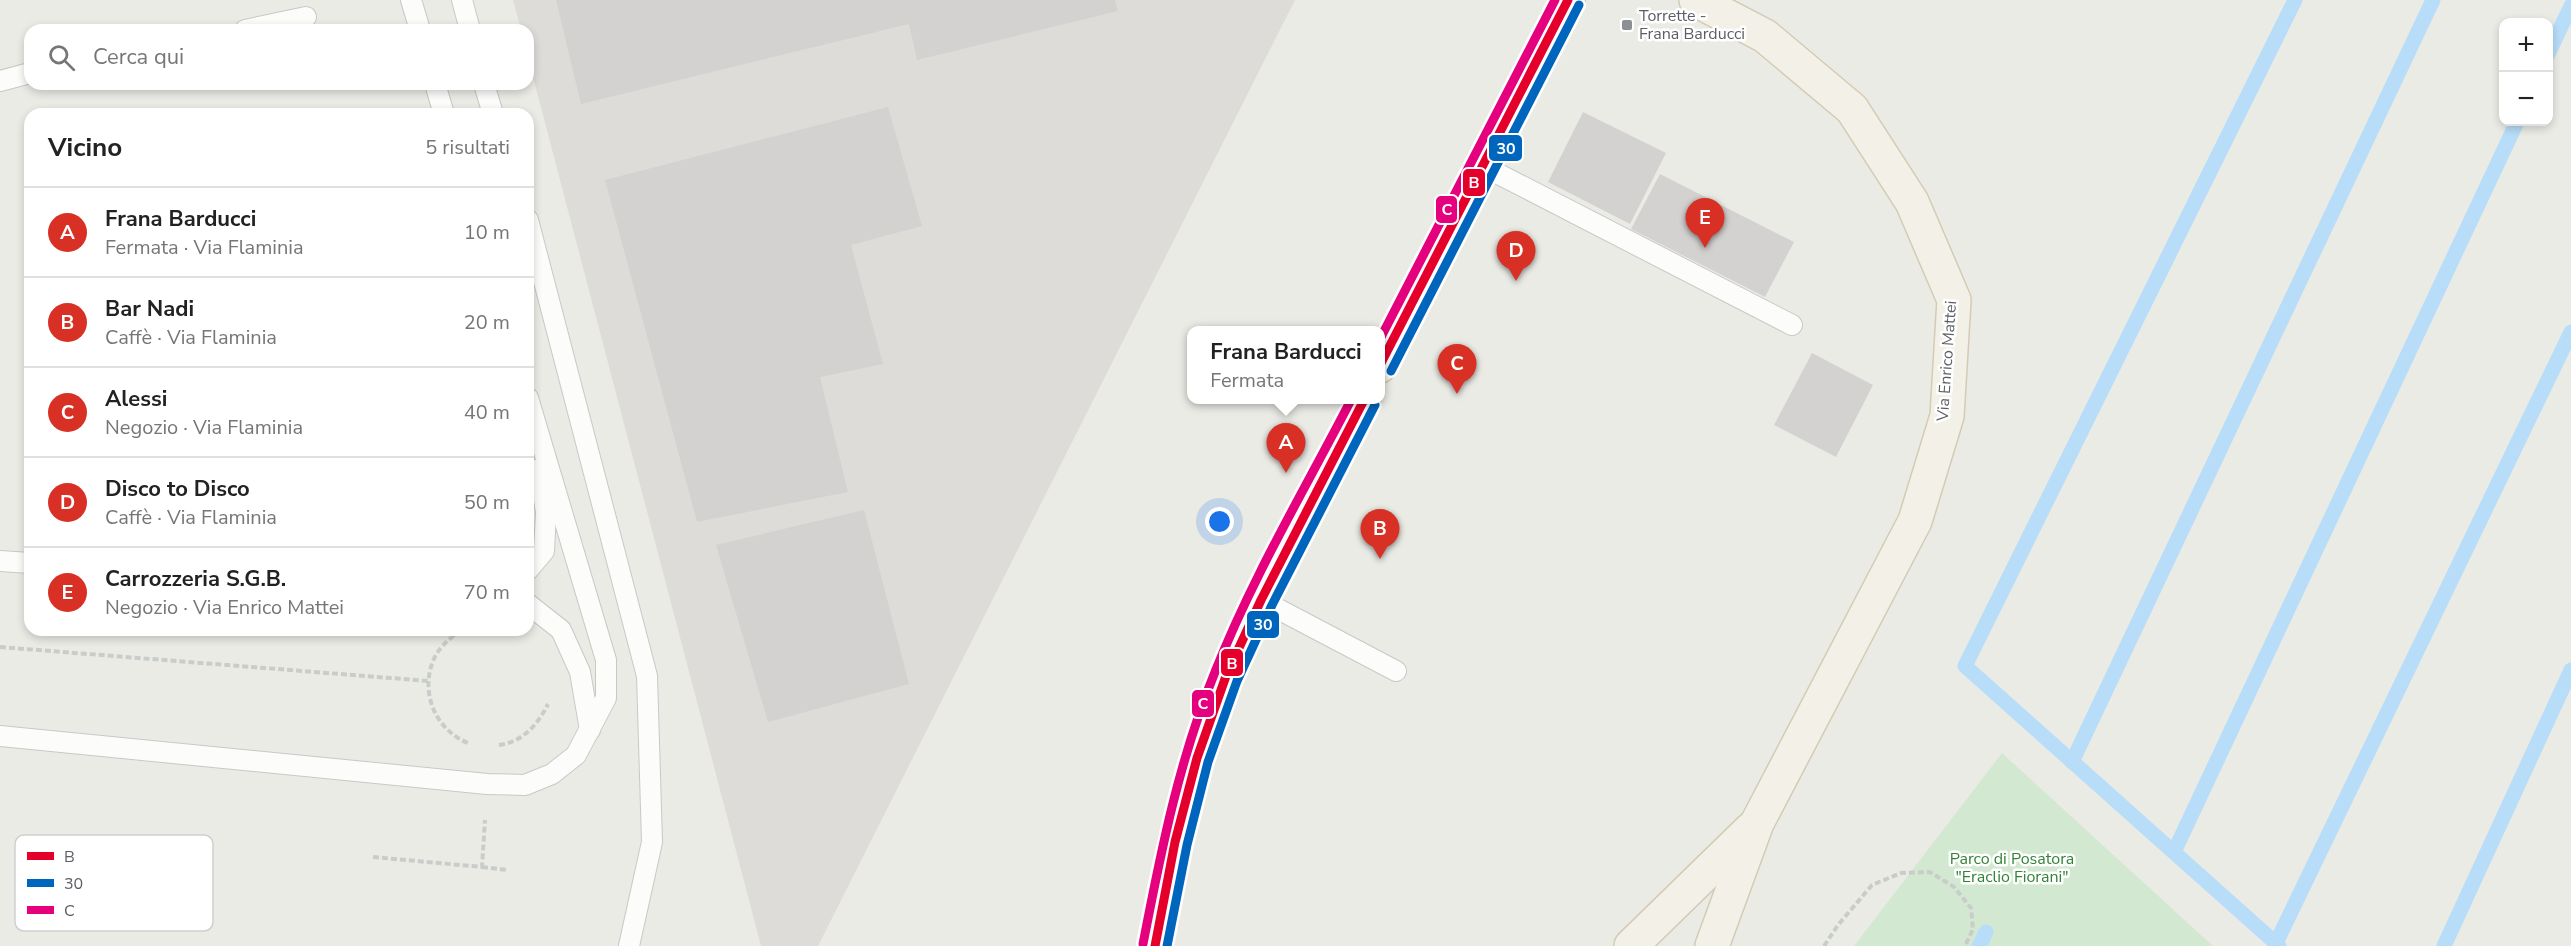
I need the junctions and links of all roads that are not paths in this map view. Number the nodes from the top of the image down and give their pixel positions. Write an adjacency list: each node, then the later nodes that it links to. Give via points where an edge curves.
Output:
1 (411, 0): 7 (lane)
2 (462, 0): 8 (lane)
3 (1568, 0): 15 (main road)
4 (1696, 0): 30 (main road, Via Enrico Mattei, via 1765,36 1852,109 1912,202 1954,300 1947,416 1915,521)
5 (306, 17): 6 (lane)
6 (273, 24)
7 (418, 24)
8 (468, 24)
9 (24, 75): 10 (lane)
10 (0, 81)
11 (437, 90): 13 (lane)
12 (486, 90): 14 (lane)
13 (442, 108)
14 (491, 108)
15 (1483, 166): 17 (lane); 18 (main road)
16 (534, 243): 31 (lane, via 646,676 652,842)
17 (1792, 325)
18 (1385, 356)
19 (1361, 404): 25 (main road)
20 (534, 417): 28 (lane, via 606,660 606,698)
21 (534, 433): 24 (lane, via 546,512 544,551)
22 (0, 561): 23 (lane)
23 (24, 563)
24 (534, 563)
25 (1261, 600): 27 (lane); 32 (main road, via 1226,676 1197,758 1175,842)
26 (534, 609): 28 (lane, via 561,630 580,672)
27 (1396, 671)
28 (590, 730): 29 (lane, via 576,755 552,774 525,785)
29 (0, 736)
30 (1757, 823): 33 (main road); 34 (main road)
31 (629, 946)
32 (1155, 946)
33 (1631, 946)
34 (1712, 946)

